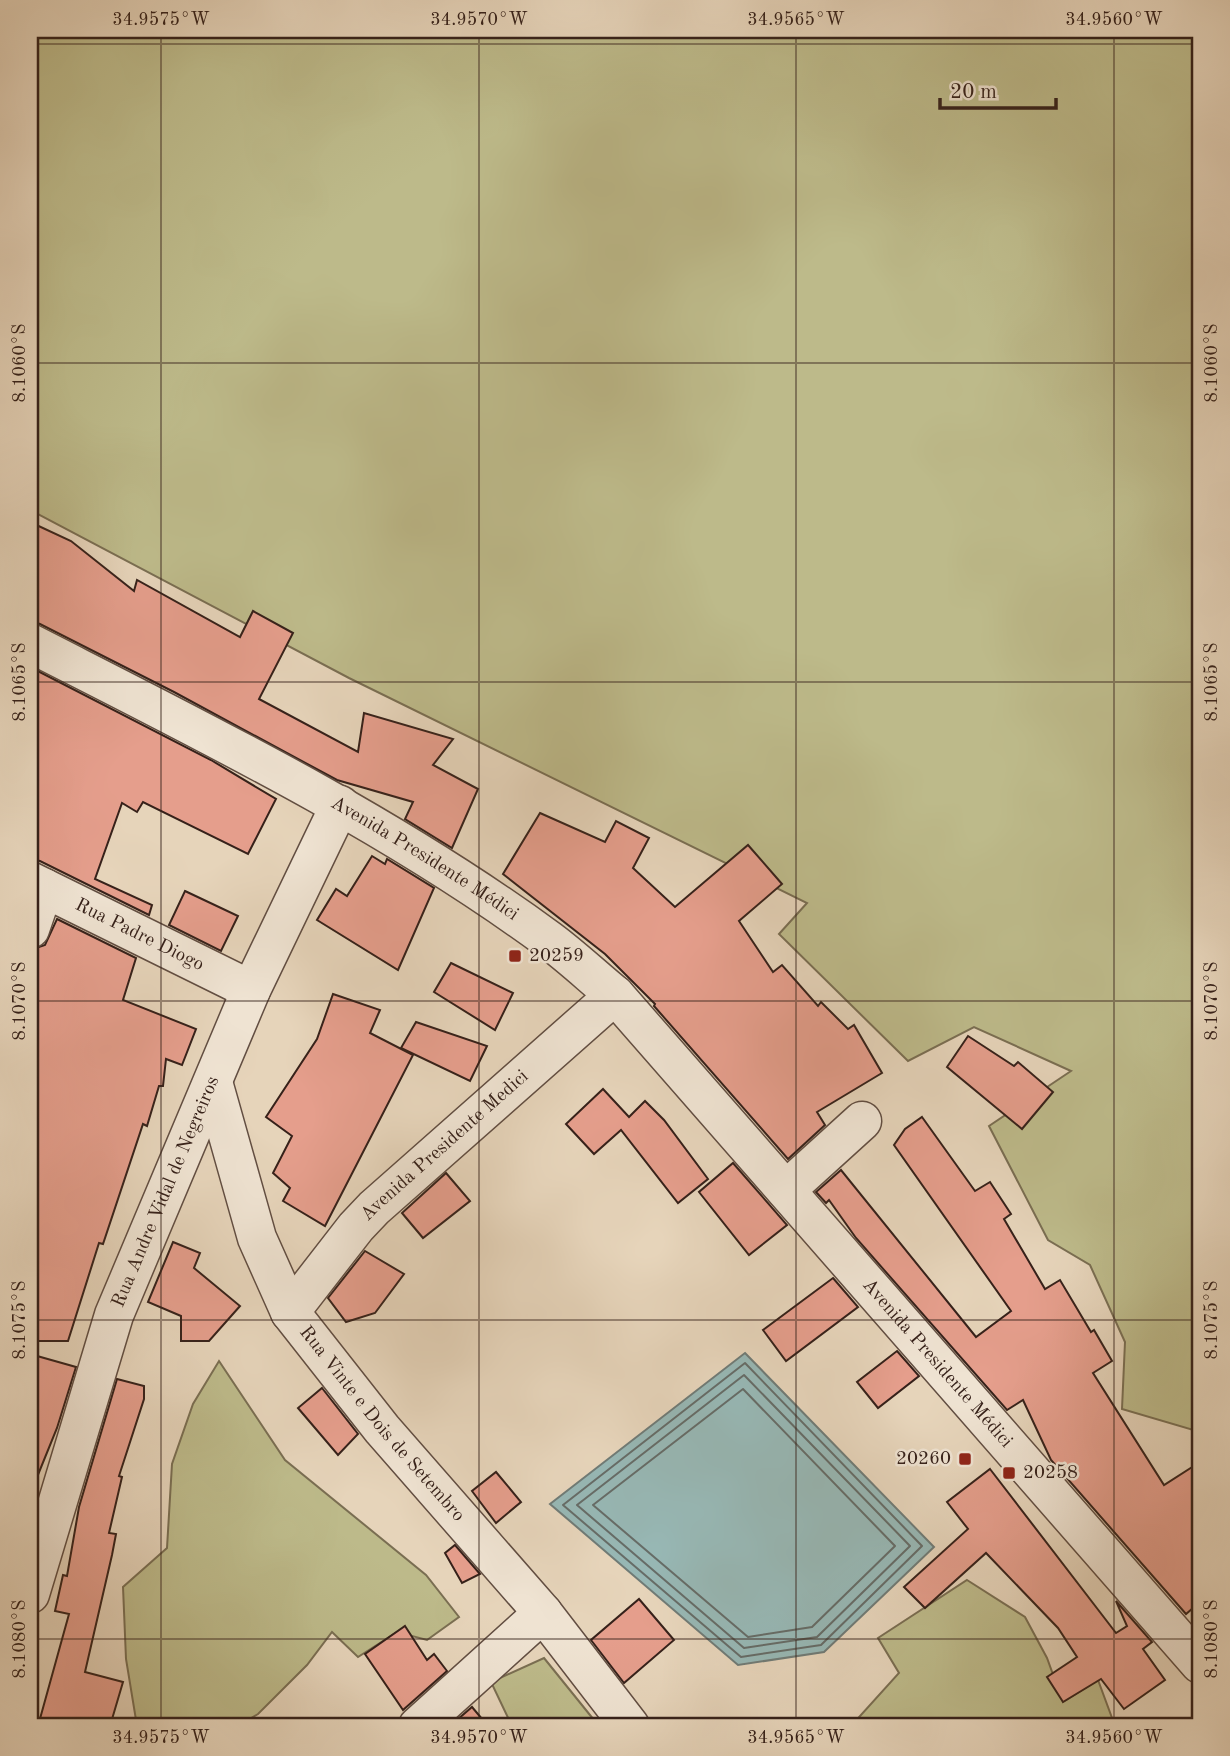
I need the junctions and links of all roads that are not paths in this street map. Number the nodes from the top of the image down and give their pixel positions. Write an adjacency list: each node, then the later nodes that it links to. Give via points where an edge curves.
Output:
1 (30, 643): 2 (street, Avenida Presidente Médici)
2 (340, 805): 5 (street, Rua Andre Vidal de Negreiros); 6 (street, Avenida Presidente Médici, via 551,941)
3 (37, 884): 4 (street); 5 (street, Rua Padre Diogo)
4 (30, 929)
5 (251, 990): 7 (street, Rua Andre Vidal de Negreiros)
6 (615, 995): 9 (street, Avenida Presidente Médici); 10 (street, Avenida Presidente Medici, via 374,1208)
7 (213, 1082): 10 (street, Rua Vinte e Dois de Setembro, via 257,1238); 11 (street, Rua Andre Vidal de Negreiros, via 114,1315)
8 (862, 1121): 9 (street)
9 (786, 1190): 13 (street, Avenida Presidente Médici)
10 (290, 1312): 12 (street, Rua Vinte e Dois de Setembro, via 382,1429)
11 (30, 1594)
12 (543, 1614): 14 (street); 15 (street, Rua Vinte e Dois de Setembro)
13 (1200, 1664)
14 (418, 1726)
15 (630, 1726)

